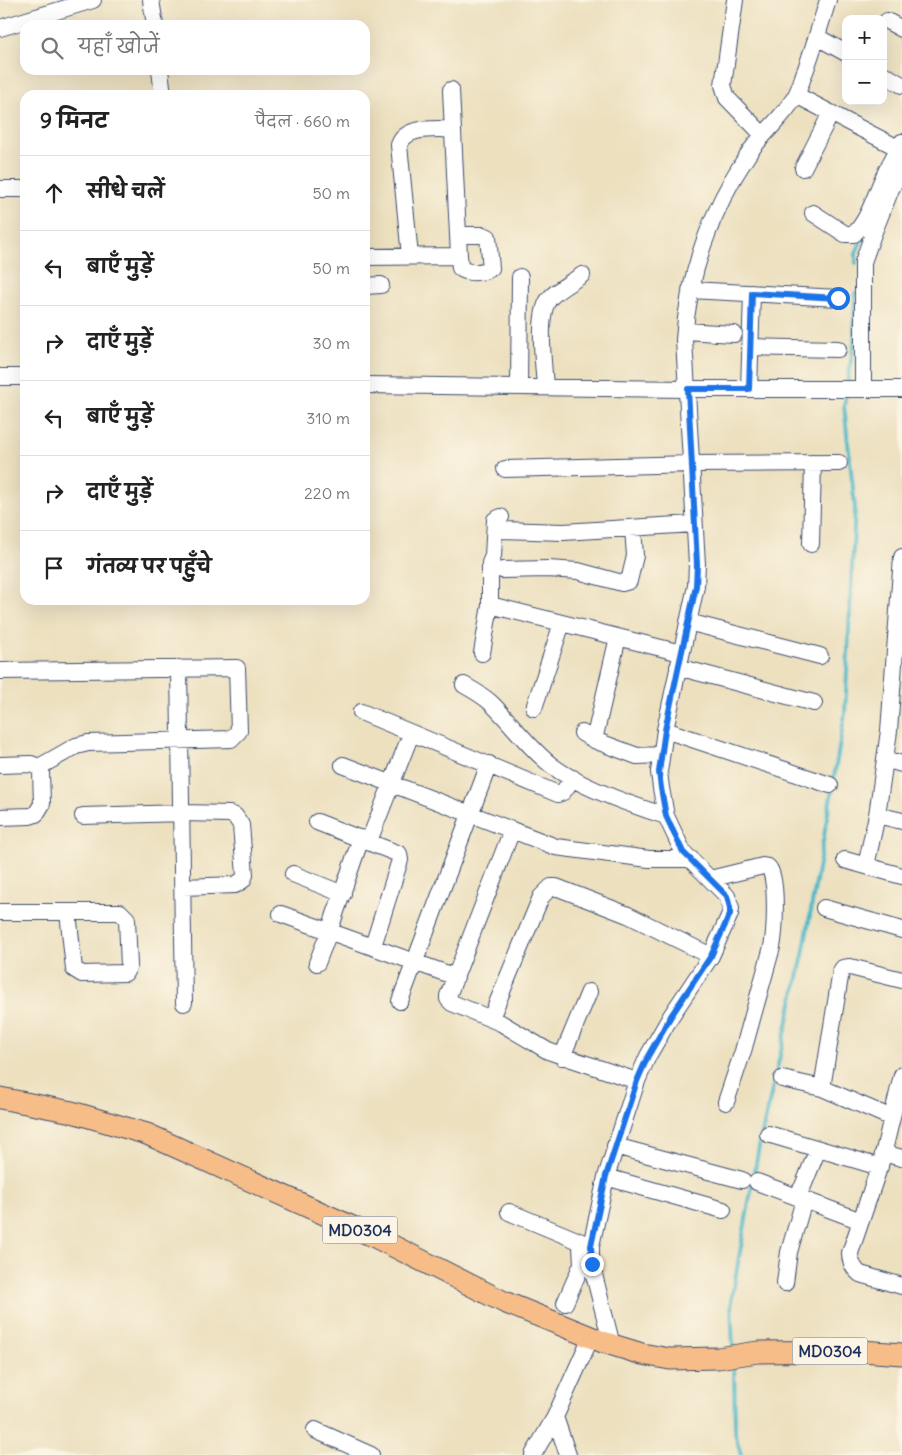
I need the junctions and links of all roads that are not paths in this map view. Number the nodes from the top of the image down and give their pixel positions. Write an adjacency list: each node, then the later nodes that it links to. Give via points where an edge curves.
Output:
1 (93, 0): 5 (street)
2 (151, 0): 6 (street)
3 (735, 0): 21 (street, via 724,91)
4 (828, 0): 11 (street)
5 (27, 20)
6 (154, 20)
7 (887, 21): 10 (street)
8 (20, 22): 9 (street)
9 (0, 28)
10 (902, 29)
11 (816, 37): 12 (street); 18 (street)
12 (842, 51)
13 (161, 75): 16 (street)
14 (887, 76): 15 (street)
15 (902, 85)
16 (162, 90)
17 (451, 90): 20 (street)
18 (796, 95): 19 (street); 21 (street)
19 (831, 114): 22 (street); 23 (street)
20 (452, 129): 28 (street); 29 (street, via 412,132 402,138 399,145)
21 (763, 135): 34 (street, via 747,155 718,208)
22 (900, 145): 27 (street, via 864,221 854,234 845,234)
23 (803, 168)
24 (902, 168): 49 (street, via 863,262)
25 (0, 189): 26 (street)
26 (20, 189)
27 (813, 213)
28 (458, 235): 30 (street); 30 (street, via 488,237 491,268 468,272 460,268)
29 (410, 256): 30 (street); 31 (street)
30 (459, 256)
31 (370, 257)
32 (582, 275): 46 (street, via 550,298 544,307)
33 (520, 277): 45 (street)
34 (690, 290): 35 (street); 37 (street)
35 (752, 293): 36 (street); 39 (street)
36 (838, 298)
37 (685, 331): 38 (street); 47 (street)
38 (734, 334)
39 (750, 347): 40 (street); 48 (street)
40 (838, 349)
41 (0, 377): 42 (street)
42 (20, 377)
43 (370, 385): 45 (street)
44 (901, 386): 49 (street)
45 (519, 387): 46 (street)
46 (545, 387): 47 (street)
47 (688, 389): 48 (street); 51 (street)
48 (749, 389): 49 (street)
49 (851, 389)
50 (838, 463): 52 (street)
51 (692, 464): 52 (street); 53 (street); 54 (street)
52 (813, 464): 56 (street)
53 (505, 469)
54 (694, 524): 55 (street); 60 (street, via 696,586)
55 (633, 528): 58 (street, via 635,556 629,581 622,583 578,571 548,568); 59 (street, via 564,532 495,520)
56 (811, 544)
57 (902, 558): 66 (street)
58 (502, 570)
59 (490, 605): 61 (street); 63 (street)
60 (688, 622): 64 (street); 65 (street)
61 (562, 623): 62 (street); 72 (street)
62 (618, 637): 65 (street); 77 (street, via 588,737 637,756)
63 (482, 653)
64 (820, 656)
65 (680, 660): 70 (street); 74 (street)
66 (899, 660): 71 (street)
67 (180, 668): 68 (street); 76 (street); 76 (street, via 237,668 239,731 231,739)
68 (0, 671)
69 (464, 685): 84 (street, via 488,701 552,766)
70 (814, 702)
71 (897, 706): 78 (street)
72 (534, 708)
73 (361, 712): 75 (street)
74 (665, 730): 77 (street); 86 (street)
75 (411, 734): 79 (street); 85 (street)
76 (180, 740): 83 (street, via 82,744); 87 (street)
77 (661, 755): 91 (street, via 659,772)
78 (885, 759): 80 (street); 89 (street)
79 (489, 764): 84 (street, via 558,794); 88 (street)
80 (902, 764)
81 (0, 765): 83 (street, via 31,764)
82 (343, 766): 85 (street)
83 (39, 767): 92 (street, via 40,811 30,816)
84 (573, 778): 91 (street, via 634,806)
85 (392, 784): 88 (street); 96 (street)
86 (830, 785)
87 (182, 813): 90 (street); 103 (street); 103 (street, via 235,816 241,824 245,875 235,885)
88 (469, 814): 95 (street); 113 (street)
89 (878, 815): 94 (street); 99 (street)
90 (83, 816)
91 (666, 816): 97 (street, via 683,852)
92 (0, 817)
93 (317, 822): 96 (street)
94 (902, 822)
95 (512, 830): 97 (street, via 556,847 649,860); 115 (street)
96 (365, 839): 104 (street); 111 (street, via 400,856)
97 (691, 859): 102 (street)
98 (845, 860): 99 (street)
99 (866, 866): 101 (street)
100 (293, 874): 104 (street)
101 (902, 876)
102 (710, 879): 112 (street, via 727,896 730,908); 127 (street, via 768,866 772,872 775,910 770,956)
103 (183, 886): 119 (street)
104 (342, 894): 110 (street)
105 (824, 908): 109 (street)
106 (0, 912): 107 (street)
107 (68, 912): 107 (street, via 74,969 82,974 125,973 129,966 127,919 124,915 120,912)
108 (281, 914): 110 (street)
109 (902, 930)
110 (329, 932): 111 (street); 114 (street)
111 (373, 946): 113 (street)
112 (711, 956): 120 (street, via 628,915 556,887 551,888 542,897); 124 (street, via 671,1016)
113 (415, 962): 115 (street); 118 (street)
114 (316, 963)
115 (456, 977): 120 (street, via 448,996 450,1002)
116 (902, 980): 125 (street, via 843,968)
117 (589, 992): 121 (street)
118 (400, 1001)
119 (184, 1003)
120 (491, 1018): 121 (street)
121 (562, 1057): 124 (street)
122 (902, 1076): 128 (street)
123 (782, 1079): 125 (street)
124 (637, 1081): 130 (street)
125 (822, 1088): 128 (street)
126 (0, 1098): 143 (main road, MD0304, via 72,1112 147,1134 376,1238 504,1302)
127 (726, 1102)
128 (892, 1118): 133 (street)
129 (768, 1134): 131 (street)
130 (615, 1146): 134 (street); 135 (street, via 749,1181)
131 (818, 1149): 133 (street); 135 (street, via 798,1194)
132 (902, 1158): 133 (street)
133 (881, 1160): 138 (street)
134 (606, 1176): 136 (street); 139 (street)
135 (804, 1200): 138 (street); 140 (street, via 789,1252)
136 (723, 1210)
137 (509, 1212): 139 (street)
138 (861, 1221): 141 (street, via 850,1253 852,1265 860,1274)
139 (586, 1243): 142 (street, via 582,1264); 144 (street)
140 (785, 1283)
141 (902, 1286)
142 (565, 1303)
143 (591, 1338): 144 (main road, MD0304); 146 (street)
144 (612, 1345): 145 (main road, MD0304, via 670,1359 718,1358 758,1352)
145 (902, 1354)
146 (554, 1417): 149 (street); 150 (street)
147 (315, 1430): 148 (street)
148 (371, 1455)
149 (533, 1455)
150 (568, 1455)

